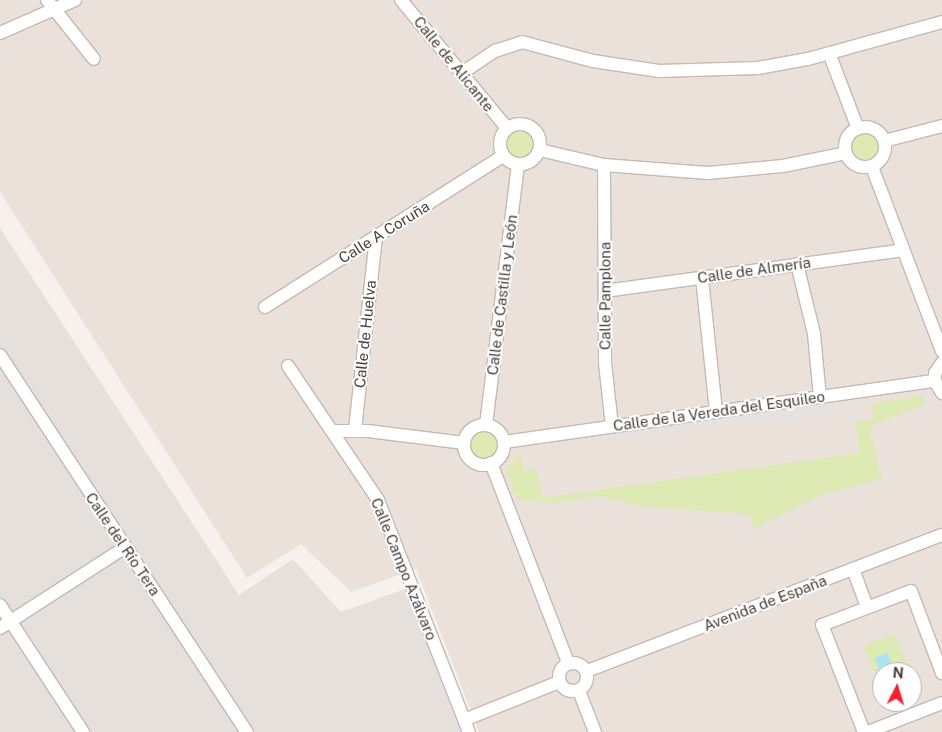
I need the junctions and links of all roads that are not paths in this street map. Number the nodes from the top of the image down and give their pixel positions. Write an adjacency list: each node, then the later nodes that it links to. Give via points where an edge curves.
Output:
1 (75, 0): 3 (street)
2 (401, 0): 8 (street, Calle de Alicante)
3 (50, 5): 5 (street); 7 (street)
4 (942, 22): 6 (street)
5 (0, 33)
6 (829, 53): 8 (street, via 758,68 686,72 620,66 522,42 495,51); 11 (street)
7 (94, 59)
8 (462, 73): 10 (street, Calle de Alicante)
9 (942, 126): 12 (street)
10 (507, 128): 13 (street, via 516,123 527,124 536,130 541,140); 15 (street, via 501,136)
11 (858, 129): 12 (street, via 869,128 878,132); 14 (street, via 848,139)
12 (884, 142): 18 (street, via 885,152)
13 (540, 150): 16 (street, via 536,158); 17 (street)
14 (846, 153): 17 (street, via 774,168 708,173); 18 (street, via 851,162 861,167)
15 (503, 156): 16 (street); 19 (street, Calle A Coruña)
16 (518, 165): 33 (street, Calle de Castilla y León)
17 (604, 166): 23 (street, Calle Pamplona)
18 (872, 167): 20 (street)
19 (376, 237): 24 (street, Calle A Coruña); 35 (street, Calle de Huelva)
20 (903, 250): 21 (street, Calle de Almería); 25 (street)
21 (797, 264): 22 (street, Calle de Almería); 31 (street, via 814,334)
22 (702, 278): 23 (street, Calle de Almería); 32 (street)
23 (605, 291): 34 (street, Calle Pamplona, via 606,363)
24 (265, 307)
25 (942, 351)
26 (0, 355): 41 (street, Calle del Río Tera)
27 (942, 363): 29 (street)
28 (288, 366): 36 (street, Calle Campo Azálvaro)
29 (934, 381): 30 (street); 31 (street, Calle de la Vereda del Esquileo)
30 (942, 393)
31 (820, 397): 32 (street, Calle de la Vereda del Esquileo)
32 (716, 412): 34 (street, Calle de la Vereda del Esquileo)
33 (486, 425): 37 (street, via 494,428); 38 (street, via 468,433)
34 (612, 426): 37 (street, Calle de la Vereda del Esquileo)
35 (355, 430): 36 (street); 38 (street)
36 (332, 431): 52 (street, Calle Campo Azálvaro, via 378,500)
37 (504, 442): 39 (street, via 503,450)
38 (464, 443): 39 (street, via 472,460)
39 (492, 463): 46 (street)
40 (942, 535): 42 (street, Avenida de España)
41 (124, 548): 45 (street); 54 (street, Calle del Río Tera)
42 (853, 569): 44 (street); 47 (street, Avenida de España)
43 (0, 605): 45 (street)
44 (867, 607): 48 (street, via 912,592); 57 (street, via 822,625)
45 (5, 625): 53 (street)
46 (568, 662): 47 (street, via 580,663); 49 (street, via 559,671)
47 (588, 672): 50 (street, via 587,683)
48 (942, 674)
49 (559, 682): 50 (street, via 567,691); 52 (street)
50 (579, 691): 56 (street)
51 (942, 703): 58 (street)
52 (464, 720): 55 (street, Calle Campo Azálvaro)
53 (84, 732)
54 (247, 732)
55 (469, 732)
56 (595, 732)
57 (864, 732)
58 (868, 732)

